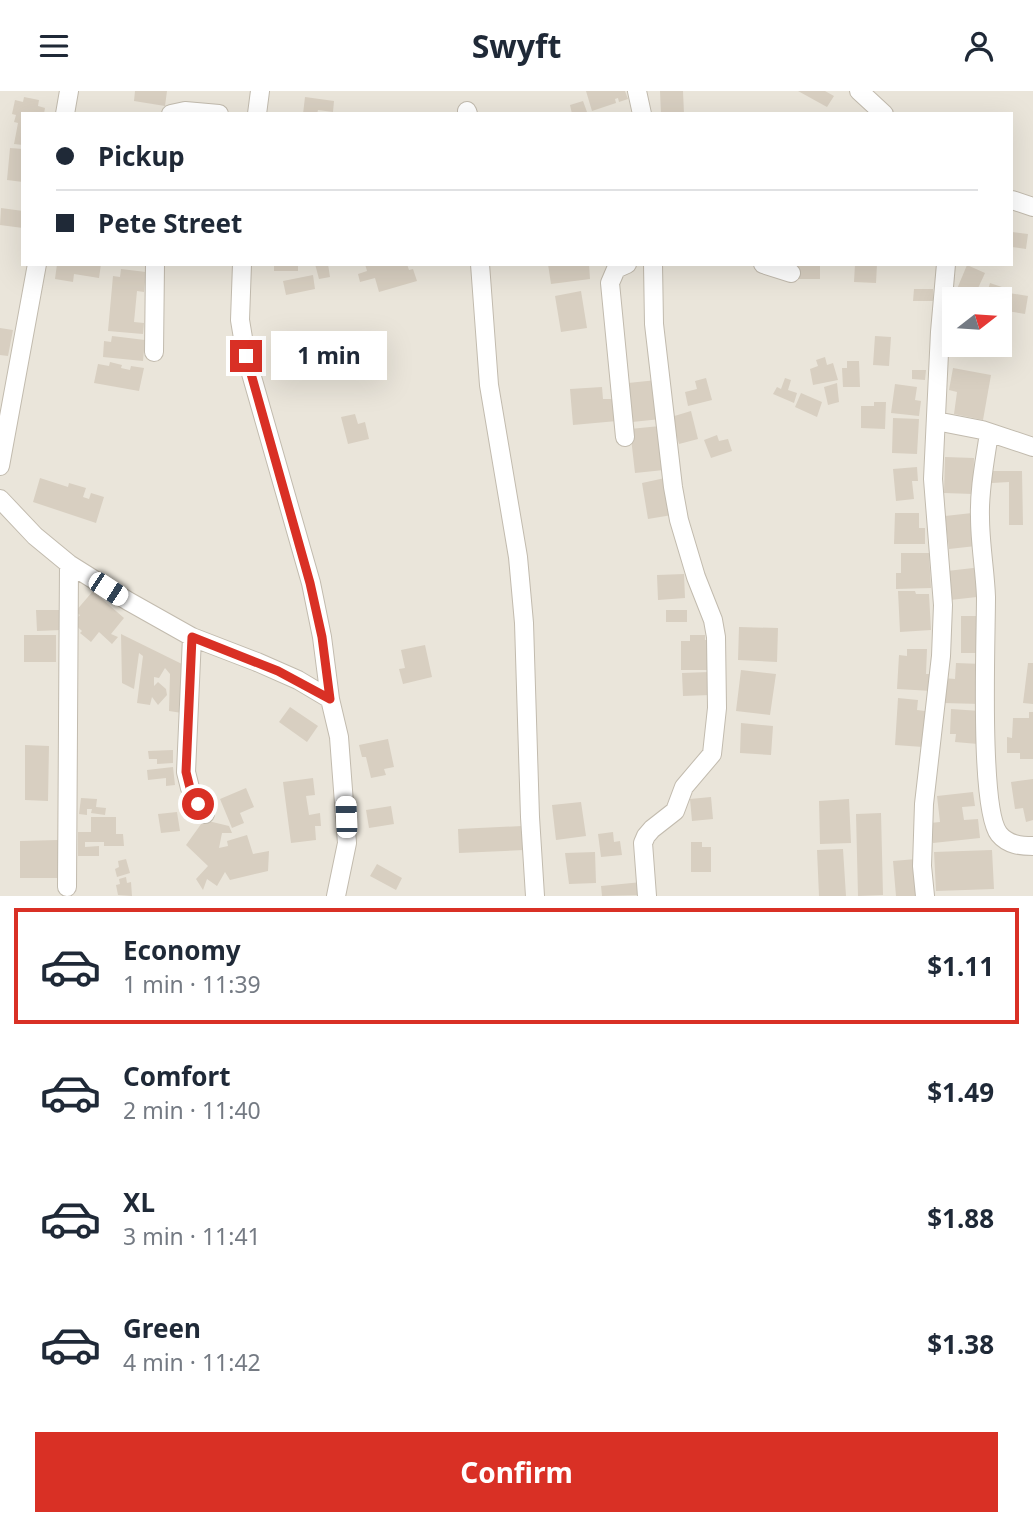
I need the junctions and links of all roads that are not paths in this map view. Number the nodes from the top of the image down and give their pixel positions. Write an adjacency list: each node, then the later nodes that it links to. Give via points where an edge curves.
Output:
1 (69, 91): 5 (street)
2 (260, 91): 6 (street)
3 (637, 91): 7 (street)
4 (859, 91): 8 (street)
5 (65, 112)
6 (257, 112)
7 (642, 112)
8 (882, 112)
9 (1013, 200): 10 (street)
10 (1033, 207)
11 (37, 266): 25 (street)
12 (155, 266): 20 (street)
13 (242, 266): 29 (street, via 240,320 246,356 310,583)
14 (480, 266): 34 (street, via 489,384 518,557 524,623)
15 (623, 266): 23 (street, via 616,269 610,283)
16 (653, 266): 35 (street, via 654,324 673,487 696,577 713,620 717,708 712,754 684,787 675,811 643,843)
17 (769, 266): 19 (street)
18 (946, 266): 21 (street)
19 (791, 273)
20 (153, 352)
21 (936, 421): 22 (street); 36 (street, via 933,479 943,605 923,804)
22 (989, 433): 24 (street); 31 (street, via 979,518 986,594 988,790 999,834 1010,843)
23 (625, 437)
24 (1033, 447)
25 (0, 466)
26 (0, 499): 27 (street)
27 (69, 564): 28 (street); 32 (street)
28 (192, 637): 29 (street, via 278,671); 30 (street, via 186,772)
29 (330, 699): 33 (street, via 339,737 347,843)
30 (205, 814)
31 (1033, 846)
32 (66, 887)
33 (336, 896)
34 (535, 896)
35 (647, 896)
36 (925, 896)

